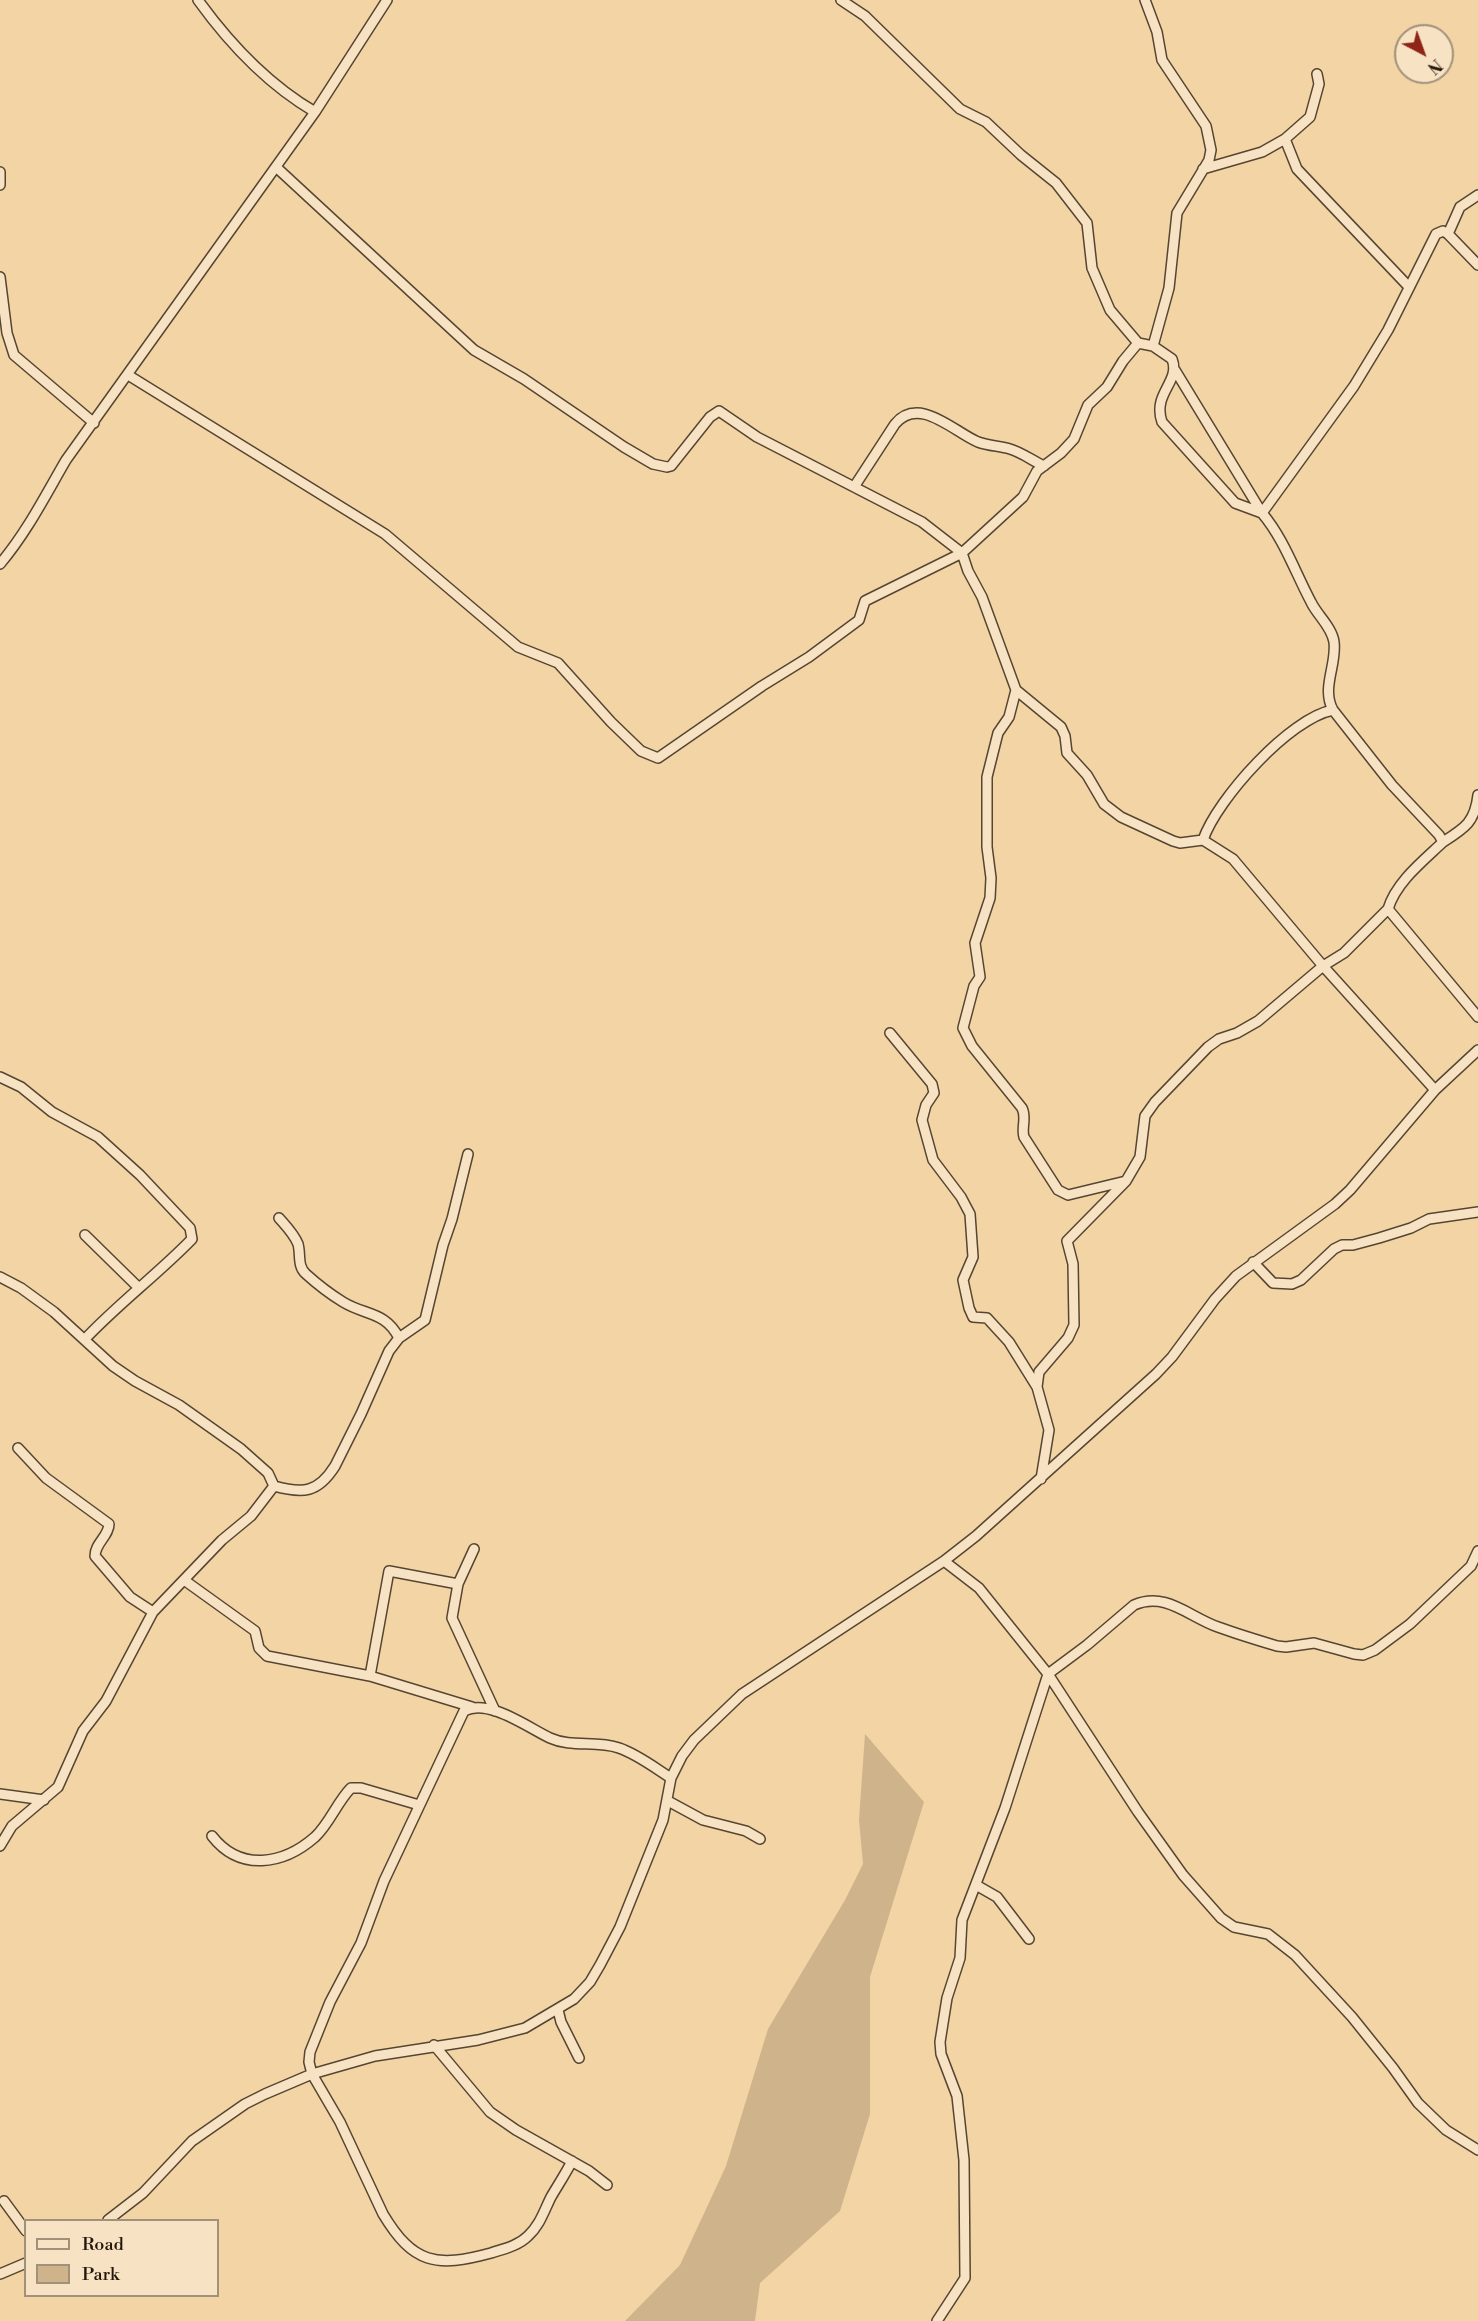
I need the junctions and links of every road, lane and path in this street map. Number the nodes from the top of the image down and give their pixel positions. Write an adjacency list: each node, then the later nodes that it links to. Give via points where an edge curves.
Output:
1 (198, 0): 6 (street, via 246,57 285,93)
2 (387, 0): 6 (street)
3 (841, 0): 17 (street, via 865,16 960,109 987,122 1061,188 1087,223 1092,268 1110,310)
4 (1145, 0): 9 (street, via 1162,60 1209,134 1211,155)
5 (1317, 74): 7 (street, via 1319,84 1310,117)
6 (315, 112): 8 (street)
7 (1285, 139): 9 (street, via 1262,152); 16 (street, via 1297,169)
8 (276, 167): 20 (street); 23 (street, via 474,350 653,464 671,466 718,411 757,437)
9 (1203, 169): 18 (street, via 1177,213 1169,288)
10 (0, 172): 11 (street)
11 (0, 185)
12 (1478, 195): 13 (street, via 1460,207)
13 (1448, 234): 14 (street); 16 (street, via 1436,234)
14 (1478, 265)
15 (0, 277): 21 (street, via 7,333 14,355)
16 (1409, 287): 24 (street, via 1354,386)
17 (1138, 343): 18 (street); 22 (street, via 1107,387 1088,405 1074,439)
18 (1153, 346): 19 (street, via 1172,359)
19 (1175, 370): 24 (street); 24 (street, via 1159,407 1162,422 1235,503)
20 (128, 375): 21 (street); 25 (street, via 385,534 518,647 558,663 641,751 658,758 859,620 865,601)
21 (94, 423): 26 (street)
22 (1044, 466): 23 (street, via 1010,449 976,441 929,415 912,413 895,424); 25 (street, via 1023,497)
23 (854, 487): 25 (street, via 922,522)
24 (1262, 513): 28 (street, via 1284,545 1311,604 1332,636 1328,700)
25 (962, 553): 27 (street)
26 (0, 564)
27 (1016, 690): 30 (street, via 1061,727 1067,753 1112,811 1173,841); 40 (street, via 1009,717 998,733 987,777 990,898 975,943 980,977 963,1028 972,1046 1022,1108 1024,1137 1058,1190 1068,1195)
28 (1333, 710): 30 (street, via 1316,715 1253,765 1219,808); 31 (street)
29 (1478, 795): 31 (street, via 1474,817)
30 (1203, 840): 33 (street, via 1233,859)
31 (1443, 842): 32 (street, via 1402,883)
32 (1388, 909): 33 (street, via 1344,953); 34 (street)
33 (1323, 966): 38 (street); 40 (street, via 1249,1027 1208,1047 1155,1102 1145,1116 1140,1157)
34 (1478, 1017)
35 (890, 1033): 49 (street, via 934,1089 922,1120 933,1160 970,1215 974,1257 963,1280 969,1308 974,1317 987,1318 1009,1342)
36 (1478, 1050): 38 (street)
37 (0, 1077): 46 (street, via 98,1137 190,1228 192,1239)
38 (1436, 1089): 44 (street, via 1350,1190)
39 (468, 1154): 47 (street, via 442,1245 427,1317)
40 (1126, 1181): 49 (street, via 1066,1244 1073,1264 1074,1325 1068,1338 1041,1367)
41 (1478, 1212): 44 (street, via 1429,1220 1379,1238 1338,1246 1292,1284 1273,1283)
42 (279, 1218): 47 (street, via 294,1236 305,1273 343,1302 381,1317 391,1324)
43 (85, 1235): 46 (street)
44 (1253, 1262): 51 (street, via 1215,1299 1156,1374)
45 (0, 1277): 48 (street, via 54,1312)
46 (138, 1287): 48 (street)
47 (399, 1338): 52 (street, via 388,1351 329,1475 312,1490)
48 (85, 1339): 52 (street, via 113,1366 193,1414 259,1463)
49 (1037, 1387): 51 (street, via 1048,1430)
50 (18, 1448): 59 (street, via 46,1478 109,1524 95,1556 130,1597)
51 (1041, 1479): 55 (street)
52 (274, 1486): 57 (street, via 251,1516)
53 (474, 1549): 58 (street)
54 (1478, 1551): 56 (street)
55 (944, 1561): 60 (street, via 979,1588); 64 (street, via 742,1694 694,1740)
56 (1474, 1567): 60 (street, via 1410,1624 1363,1654 1314,1643 1277,1646 1216,1627 1169,1603 1154,1600 1134,1605)
57 (184, 1580): 59 (street); 61 (street, via 255,1631 259,1648 267,1656)
58 (458, 1584): 61 (street, via 389,1571); 63 (street, via 452,1618)
59 (153, 1612): 66 (street, via 106,1701 82,1731 58,1786)
60 (1048, 1674): 72 (street); 78 (street, via 1150,1830 1221,1918 1234,1927 1268,1934 1295,1955 1352,2017 1418,2103 1446,2130)
61 (370, 1676): 62 (street)
62 (472, 1707): 63 (street); 68 (street, via 464,1711 458,1722)
63 (495, 1711): 64 (street, via 561,1742 621,1748)
64 (671, 1778): 67 (street)
65 (0, 1794): 66 (street)
66 (44, 1800): 71 (street, via 12,1826)
67 (668, 1801): 70 (street, via 703,1820 736,1828); 74 (street, via 634,1894 600,1965 590,1982)
68 (419, 1805): 69 (street, via 351,1788 315,1837 294,1851 267,1860 246,1860 230,1854); 77 (street, via 361,1943 313,2040 309,2062)
69 (212, 1836)
70 (759, 1839)
71 (0, 1846)
72 (976, 1885): 73 (street, via 997,1897); 86 (street, via 962,1920 960,1958 947,1998 940,2042 957,2096 964,2160 966,2278)
73 (1029, 1939)
74 (558, 2010): 75 (street, via 525,2028 478,2040); 76 (street)
75 (434, 2045): 77 (street); 79 (street, via 490,2112)
76 (579, 2058)
77 (312, 2074): 79 (street, via 391,2227 411,2250 431,2260 484,2255 526,2239 540,2222); 82 (street, via 245,2104 192,2141 143,2193)
78 (1478, 2150)
79 (572, 2161): 80 (street)
80 (607, 2185)
81 (4, 2201): 83 (street)
82 (109, 2219)
83 (24, 2228)
84 (24, 2264): 85 (street)
85 (0, 2274)
86 (937, 2321)

